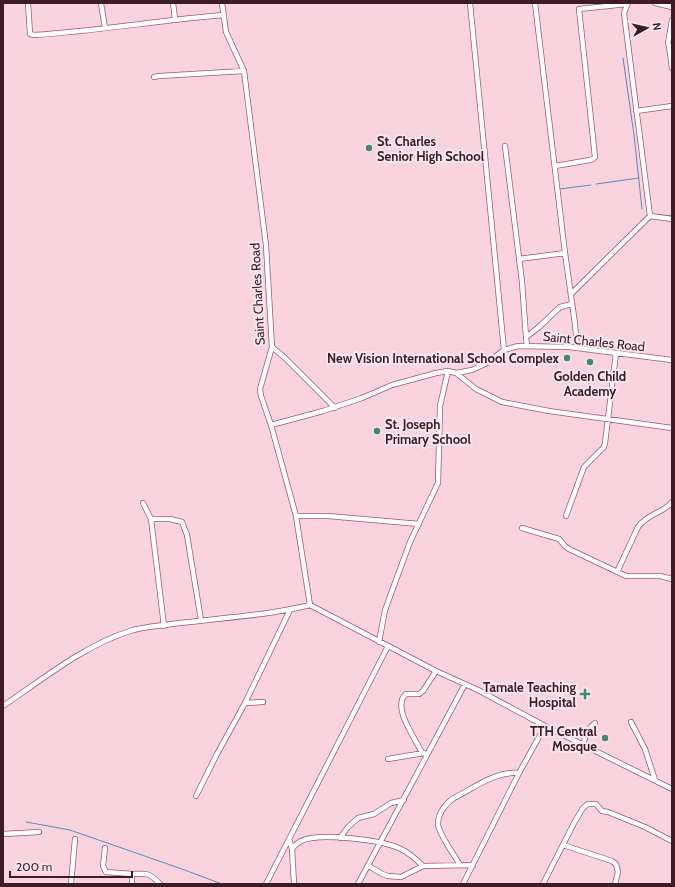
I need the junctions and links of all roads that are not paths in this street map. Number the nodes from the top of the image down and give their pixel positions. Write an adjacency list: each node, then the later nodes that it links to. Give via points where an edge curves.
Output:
1 (28, 3): 15 (street, via 31,35)
2 (102, 3): 15 (street)
3 (173, 3): 13 (street)
4 (222, 3): 12 (street, Saint Charles Road)
5 (470, 3): 34 (street)
6 (535, 3): 23 (street)
7 (578, 3): 11 (street)
8 (628, 3): 11 (street); 21 (street, via 624,13)
9 (655, 3): 10 (street)
10 (672, 7)
11 (579, 9): 23 (street, via 595,157)
12 (223, 15): 13 (street); 18 (street, Saint Charles Road, via 226,32)
13 (175, 19): 15 (street)
14 (672, 20): 16 (street)
15 (105, 28)
16 (670, 47): 17 (street)
17 (672, 68)
18 (244, 71): 19 (street); 32 (street, Saint Charles Road, via 266,245)
19 (154, 77)
20 (672, 106): 21 (street)
21 (636, 112): 24 (street)
22 (505, 146): 27 (street)
23 (555, 166): 26 (street)
24 (650, 216): 25 (street); 28 (street)
25 (672, 219)
26 (565, 253): 27 (street); 28 (street)
27 (519, 259): 30 (street)
28 (571, 294): 29 (street)
29 (572, 304): 30 (street, via 560,307); 33 (street)
30 (526, 337): 31 (street)
31 (527, 346): 33 (street, Saint Charles Road); 34 (street, Saint Charles Road)
32 (272, 347): 39 (street); 41 (street, Saint Charles Road, via 260,389)
33 (577, 348): 35 (street, Saint Charles Road)
34 (504, 350): 38 (street, Saint Charles Road, via 472,370)
35 (616, 353): 36 (street, Saint Charles Road); 40 (street)
36 (672, 360)
37 (448, 371): 38 (street, Saint Charles Road); 39 (street, Saint Charles Road, via 392,385); 48 (street, via 440,406 438,484)
38 (456, 373): 40 (street, via 476,389 502,402)
39 (335, 408): 41 (street, Saint Charles Road)
40 (608, 420): 42 (street); 46 (street, via 604,447 584,468)
41 (271, 425): 45 (street, Saint Charles Road)
42 (672, 428)
43 (672, 502): 50 (street, via 642,521)
44 (143, 503): 47 (street)
45 (296, 516): 48 (street, via 328,516); 52 (street, Saint Charles Road)
46 (566, 516)
47 (151, 519): 54 (street, via 182,522 187,535); 55 (street)
48 (419, 524): 56 (street, via 385,610)
49 (522, 528): 50 (street, via 559,539 565,546)
50 (617, 572): 51 (street, via 626,576 660,576)
51 (672, 580)
52 (310, 605): 53 (street); 56 (street)
53 (290, 610): 54 (street); 61 (street)
54 (201, 620): 55 (street)
55 (164, 626): 62 (street, via 132,631 104,642 70,661)
56 (379, 642): 57 (street)
57 (388, 646): 58 (street); 79 (street)
58 (436, 671): 59 (street); 68 (street, via 419,694 406,694 401,702 403,717)
59 (465, 684): 65 (street); 67 (street)
60 (263, 702): 61 (street)
61 (245, 703): 73 (street)
62 (3, 706)
63 (631, 722): 71 (street)
64 (595, 723): 66 (street, via 588,731)
65 (545, 726): 66 (street); 70 (street)
66 (583, 744): 71 (street)
67 (429, 752): 68 (street); 74 (street)
68 (422, 753): 69 (street)
69 (388, 759)
70 (519, 773): 85 (street, via 508,772 496,776 454,798 443,808 438,824 441,834); 86 (street)
71 (655, 780): 72 (street)
72 (672, 789)
73 (196, 796)
74 (404, 800): 77 (street, via 391,803 374,814 358,818); 81 (street)
75 (39, 832): 76 (street)
76 (3, 834)
77 (340, 838): 81 (street); 84 (street, via 306,839)
78 (75, 839): 90 (street)
79 (289, 840): 84 (street); 93 (street)
80 (672, 841): 82 (street, via 645,827 602,811 596,804 592,804 585,805)
81 (381, 843): 87 (street); 88 (street, via 396,846)
82 (563, 845): 97 (street); 98 (street, via 616,864 618,872)
83 (105, 848): 89 (street, via 103,866 106,872)
84 (292, 849): 94 (street)
85 (460, 865): 86 (street); 88 (street)
86 (473, 865): 96 (street)
87 (369, 866): 88 (street, via 382,874 401,877); 95 (street)
88 (423, 866)
89 (132, 874): 91 (street); 92 (street, via 146,873)
90 (71, 884)
91 (132, 884)
92 (160, 884)
93 (266, 884)
94 (294, 884)
95 (358, 884)
96 (463, 884)
97 (543, 884)
98 (615, 884)

